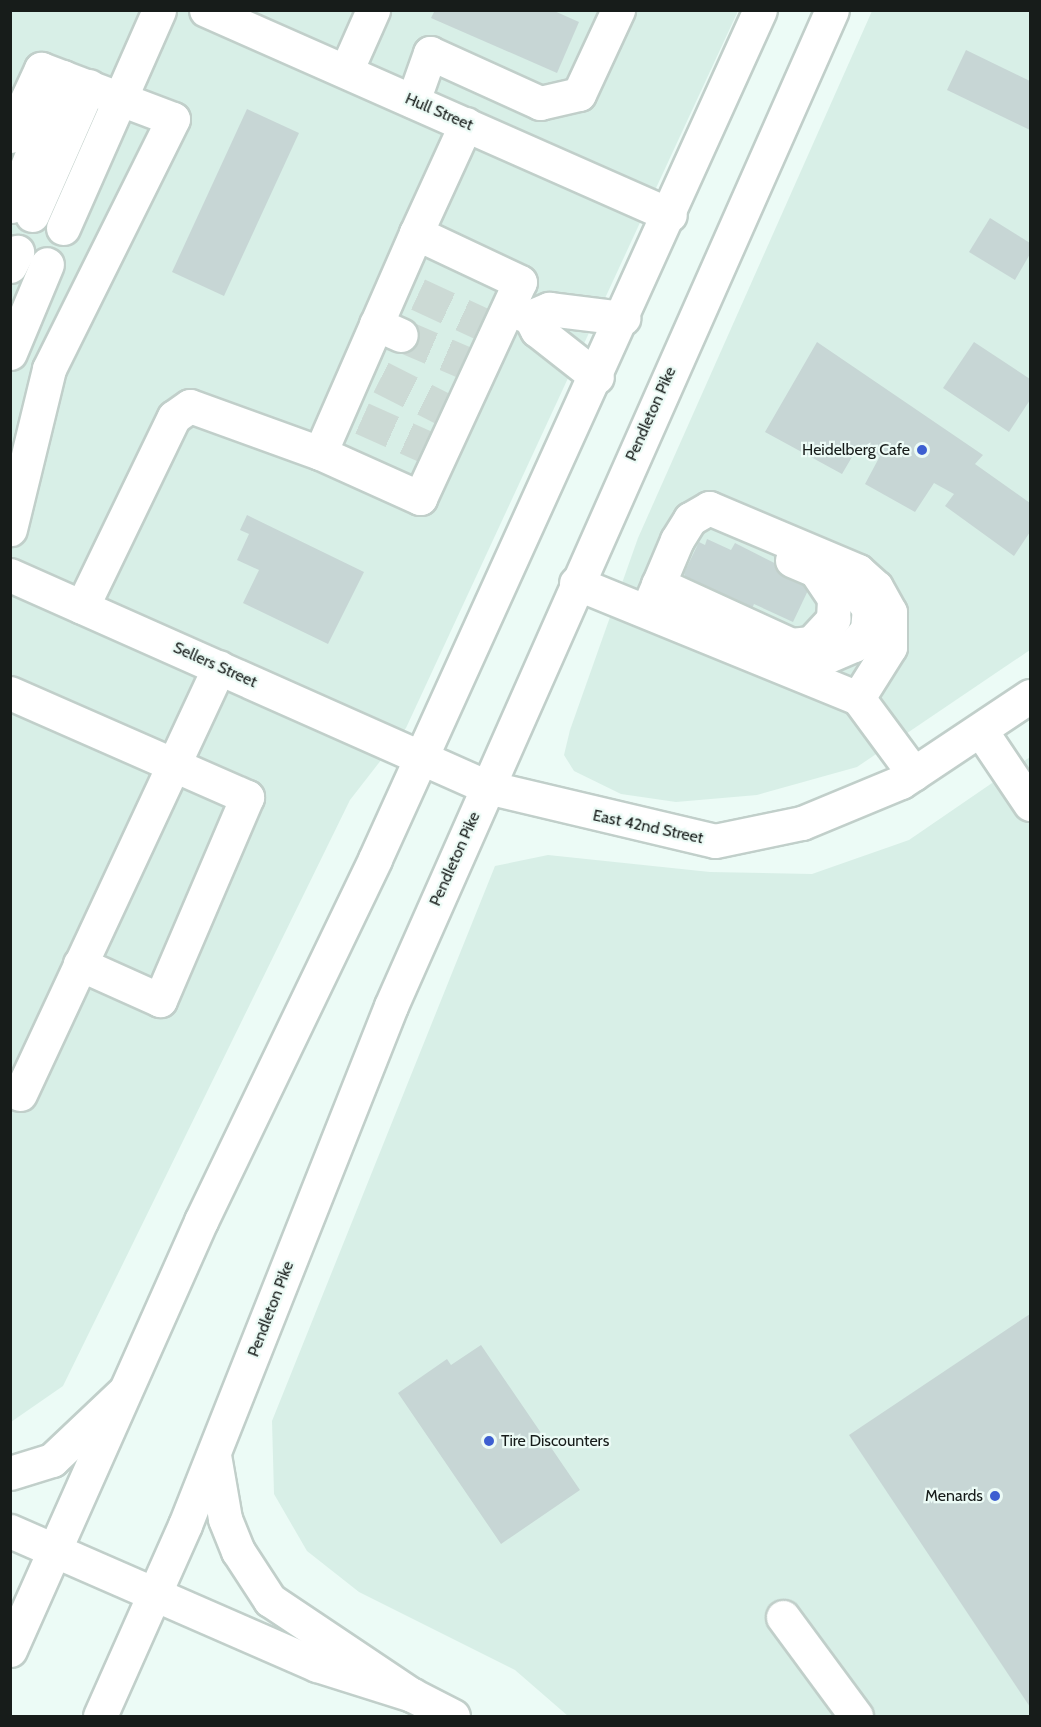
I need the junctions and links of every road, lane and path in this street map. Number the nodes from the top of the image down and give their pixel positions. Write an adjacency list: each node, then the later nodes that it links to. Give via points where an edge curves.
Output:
1 (159, 10): 9 (main road)
2 (206, 10): 7 (main road, Hull Street)
3 (373, 10): 7 (main road)
4 (618, 10): 10 (main road, via 579,94 540,103 430,53)
5 (760, 10): 14 (main road)
6 (832, 10): 27 (main road, Pendleton Pike)
7 (346, 71): 10 (main road, Hull Street)
8 (76, 81): 9 (main road); 12 (main road, via 41,69); 13 (main road)
9 (121, 98): 15 (main road); 21 (main road, via 173,119)
10 (413, 101): 11 (main road, Hull Street)
11 (466, 124): 14 (main road, Hull Street); 16 (main road)
12 (10, 136)
13 (21, 210)
14 (670, 215): 18 (main road)
15 (63, 228)
16 (416, 233): 19 (main road, via 520,282); 23 (main road, via 406,287 388,329 351,412)
17 (47, 264): 20 (main road)
18 (623, 318): 19 (main road, via 549,309); 22 (main road)
19 (505, 320): 22 (main road, via 537,330); 23 (main road, via 472,366 435,451 420,498)
20 (10, 354): 21 (main road)
21 (50, 369): 25 (main road)
22 (597, 377): 35 (main road)
23 (320, 453): 29 (main road, via 190,406 174,417)
24 (690, 519): 28 (main road); 28 (main road, via 815,570 834,598 833,619 811,643 790,645); 33 (main road, via 709,508 858,571 876,587 890,612 890,647)
25 (10, 529)
26 (10, 575): 29 (main road, Sellers Street)
27 (576, 583): 28 (main road); 38 (main road, Pendleton Pike)
28 (653, 597): 33 (main road)
29 (82, 607): 30 (main road, Sellers Street)
30 (219, 667): 35 (main road, Sellers Street); 36 (main road)
31 (10, 693): 36 (main road)
32 (1030, 696): 34 (main road, East 42nd Street)
33 (858, 698): 37 (main road)
34 (981, 731): 37 (main road, East 42nd Street); 39 (main road)
35 (420, 755): 38 (main road, East 42nd Street); 42 (main road)
36 (172, 763): 40 (main road); 40 (main road, via 247,797 160,1000)
37 (914, 774): 38 (main road, East 42nd Street, via 802,823 715,841)
38 (487, 787): 43 (main road, Pendleton Pike, via 384,1022)
39 (1030, 804)
40 (80, 964): 41 (main road)
41 (20, 1094)
42 (125, 1391): 44 (main road, via 52,1460); 46 (main road)
43 (214, 1455): 47 (main road, Pendleton Pike); 50 (main road, via 225,1519 238,1551 270,1599)
44 (10, 1473)
45 (10, 1532): 46 (main road)
46 (54, 1551): 47 (main road); 49 (main road)
47 (154, 1596): 50 (main road, via 317,1665); 51 (main road, Pendleton Pike)
48 (783, 1617): 53 (main road)
49 (10, 1650)
50 (412, 1695): 52 (main road)
51 (100, 1716)
52 (453, 1716)
53 (856, 1716)

